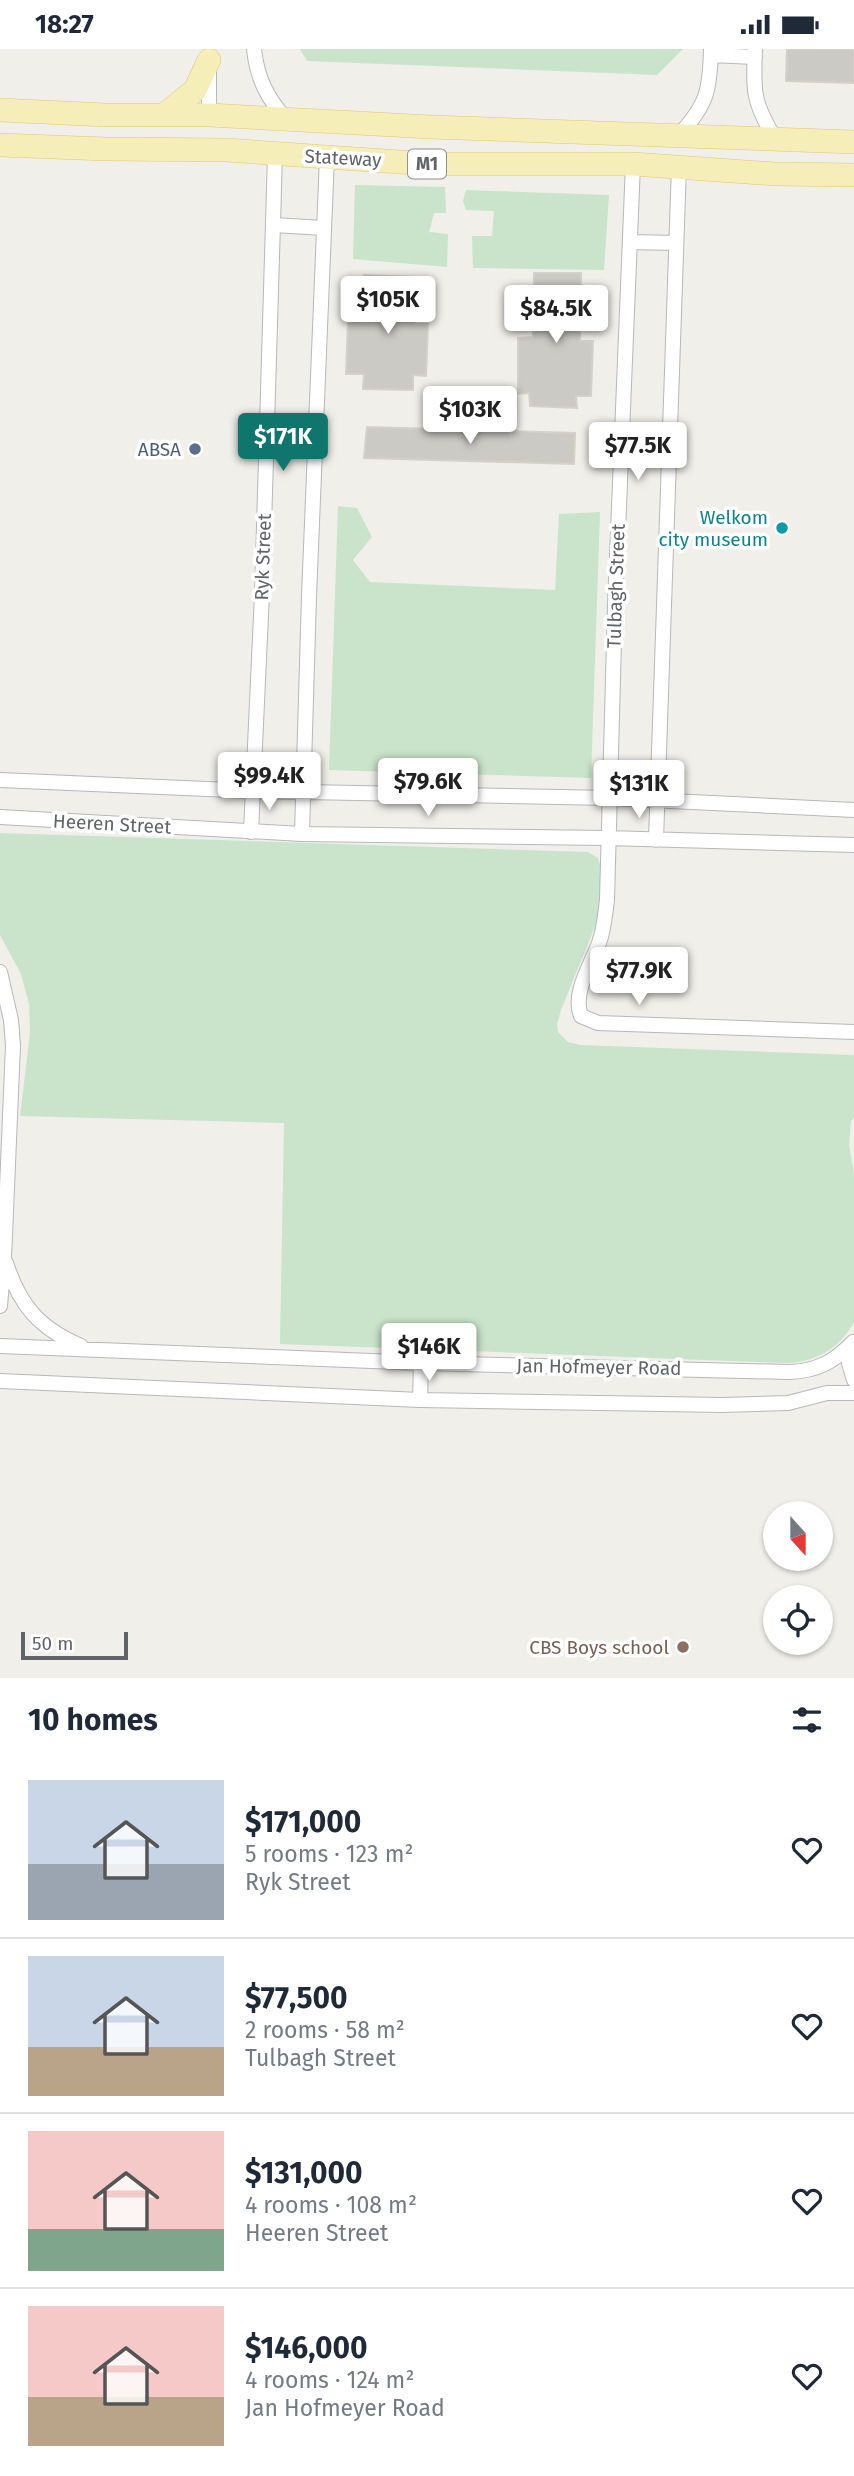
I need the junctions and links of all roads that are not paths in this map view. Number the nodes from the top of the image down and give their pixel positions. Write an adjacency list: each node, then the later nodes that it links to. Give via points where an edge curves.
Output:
1 (254, 49): 9 (street, via 261,82)
2 (711, 52): 3 (street); 12 (street, via 703,106)
3 (755, 53): 13 (street, via 756,101)
4 (209, 55): 7 (main road, via 195,90); 8 (street)
5 (0, 110): 6 (main road, Stateway / M1)
6 (106, 115): 7 (main road, Stateway / M1); 16 (main road)
7 (164, 115): 8 (main road, Stateway / M1)
8 (209, 115): 9 (main road, Stateway / M1); 17 (main road, via 212,135)
9 (287, 120): 10 (main road, Stateway / M1)
10 (431, 127): 11 (main road, Stateway / M1); 21 (main road)
11 (529, 129): 12 (main road, Stateway / M1); 20 (main road)
12 (678, 136): 13 (main road, Stateway / M1)
13 (776, 140): 14 (main road, Stateway / M1)
14 (854, 142)
15 (0, 145): 16 (main road, Stateway / M1)
16 (106, 149): 17 (main road, Stateway / M1)
17 (226, 150): 18 (main road, Stateway / M1)
18 (275, 155): 19 (main road, Stateway / M1); 25 (street, Ryk Street)
19 (327, 157): 21 (main road, Stateway / M1); 26 (street)
20 (525, 163): 21 (main road, Stateway / M1); 22 (main road, Stateway / M1)
21 (429, 164)
22 (633, 164): 23 (main road, Stateway / M1); 27 (street, Tulbagh Street)
23 (679, 166): 24 (main road, Stateway / M1); 28 (street)
24 (854, 176)
25 (274, 225): 26 (street); 30 (street, Ryk Street)
26 (323, 228): 31 (street)
27 (630, 242): 28 (street); 32 (street, Tulbagh Street)
28 (676, 243): 33 (street)
29 (0, 780): 30 (street, Heeren Street)
30 (253, 791): 31 (street, Heeren Street); 36 (street, Ryk Street)
31 (303, 792): 32 (street, Heeren Street); 37 (street)
32 (609, 798): 33 (street, Heeren Street); 38 (street, Tulbagh Street)
33 (657, 800): 34 (street, Heeren Street); 39 (street)
34 (854, 810)
35 (0, 817): 36 (street, Heeren Street)
36 (251, 832): 37 (street, Heeren Street)
37 (302, 834): 38 (street, Heeren Street)
38 (607, 838): 39 (street, Heeren Street); 42 (street, Tulbagh Street, via 604,922 578,996 581,1016 598,1023)
39 (656, 840): 40 (street, Heeren Street)
40 (854, 845)
41 (0, 972): 43 (street, via 11,1020)
42 (854, 1032)
43 (5, 1097): 44 (street)
44 (4, 1259): 45 (street); 48 (street, via 18,1294 33,1315 52,1332)
45 (0, 1306)
46 (853, 1341): 49 (street, Jan Hofmeyer Road, via 820,1368 800,1372); 50 (street, via 849,1363)
47 (0, 1346): 48 (street, Jan Hofmeyer Road)
48 (87, 1349): 49 (street, Jan Hofmeyer Road)
49 (421, 1363): 53 (street)
50 (854, 1380)
51 (0, 1381): 53 (street, Jan Hofmeyer Road)
52 (854, 1392): 53 (street, Jan Hofmeyer Road, via 788,1403 723,1405)
53 (420, 1400)

